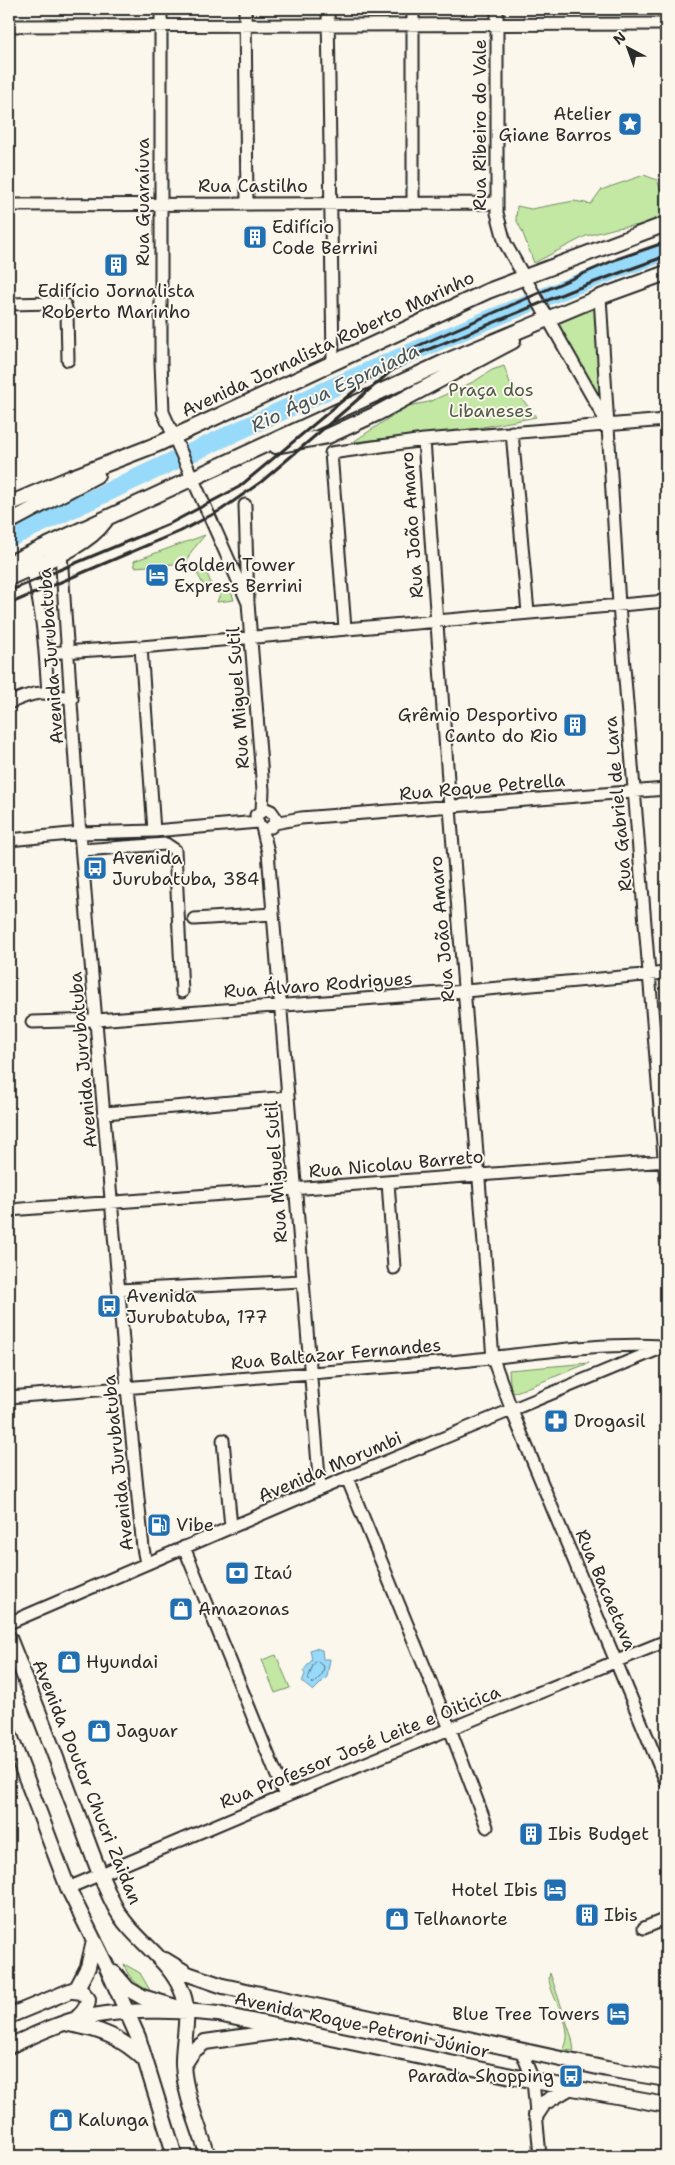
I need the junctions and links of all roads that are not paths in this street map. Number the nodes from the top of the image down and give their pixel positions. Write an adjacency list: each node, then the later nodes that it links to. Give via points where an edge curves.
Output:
1 (161, 9): 10 (street, Rua Guaraíuva)
2 (245, 9): 11 (street)
3 (328, 9): 6 (street)
4 (413, 9): 7 (street)
5 (497, 9): 8 (street, Rua Ribeiro do Vale)
6 (328, 24): 7 (street); 11 (street); 17 (street)
7 (413, 24): 8 (street); 14 (street)
8 (497, 24): 9 (street); 15 (street, Rua Ribeiro do Vale)
9 (666, 24)
10 (161, 25): 11 (street); 12 (street); 16 (street, Rua Guaraíuva)
11 (246, 25): 13 (street)
12 (9, 26)
13 (247, 203): 16 (street, Rua Castilho); 17 (street, Rua Castilho)
14 (413, 203): 15 (street, Rua Castilho); 17 (street, Rua Castilho)
15 (498, 203): 21 (street, Rua Ribeiro do Vale, via 499,226 505,243)
16 (160, 204): 18 (street, Rua Castilho); 31 (street, Rua Guaraíuva, via 163,412)
17 (330, 204): 26 (street)
18 (9, 205)
19 (666, 224): 21 (main road, Avenida Jornalista Roberto Marinho)
20 (666, 273): 22 (main road)
21 (528, 281): 24 (street, Rua Ribeiro do Vale); 26 (main road, Avenida Jornalista Roberto Marinho)
22 (600, 296): 24 (main road); 28 (street, Rua Gabriel de Lara)
23 (9, 304): 25 (street, via 54,303 65,306)
24 (545, 313): 28 (street, Rua Gabriel de Lara); 33 (main road, via 251,452)
25 (68, 360)
26 (333, 363): 31 (main road, Avenida Jornalista Roberto Marinho)
27 (666, 420): 28 (street)
28 (608, 424): 29 (street); 43 (street, Rua Gabriel de Lara)
29 (512, 432): 30 (street); 44 (street)
30 (424, 440): 45 (street, Rua João Amaro); 46 (street, via 331,453)
31 (176, 442): 32 (main road, Avenida Jornalista Roberto Marinho); 33 (street, Rua Guaraíuva)
32 (140, 452): 34 (main road, Avenida Jornalista Roberto Marinho); 36 (main road)
33 (191, 473): 37 (main road); 42 (street, Rua Miguel Sutil)
34 (9, 504)
35 (245, 504): 42 (street, Rua Miguel Sutil)
36 (9, 522)
37 (60, 546): 38 (main road); 39 (main road); 49 (street, Avenida Jurubatuba)
38 (9, 563)
39 (31, 568): 40 (main road); 50 (street, Avenida Jurubatuba)
40 (9, 578)
41 (666, 601): 43 (street)
42 (248, 603): 47 (street, Rua Miguel Sutil)
43 (619, 605): 44 (street); 55 (street, Rua Gabriel de Lara)
44 (528, 614): 45 (street)
45 (436, 622): 46 (street); 56 (street, Rua João Amaro)
46 (345, 628): 47 (street)
47 (252, 637): 48 (street); 57 (street, Rua Miguel Sutil)
48 (141, 646): 49 (street); 58 (street)
49 (68, 651): 50 (street); 52 (street, Avenida Jurubatuba)
50 (46, 652): 51 (street, Avenida Jurubatuba)
51 (48, 693): 52 (street); 53 (street, via 32,692)
52 (72, 699): 59 (street, Avenida Jurubatuba)
53 (9, 703)
54 (666, 789): 55 (street, Rua Roque Petrella)
55 (636, 792): 56 (street, Rua Roque Petrella); 65 (street, Rua Gabriel de Lara)
56 (450, 808): 57 (street, Rua Roque Petrella); 66 (street, Rua João Amaro)
57 (267, 818): 58 (street, Rua Roque Petrella); 62 (street, Rua Miguel Sutil)
58 (154, 831): 59 (street, Rua Roque Petrella)
59 (80, 833): 60 (street, Rua Roque Petrella); 61 (street, Avenida Jurubatuba)
60 (9, 840)
61 (82, 850): 67 (street, via 166,844 174,850); 69 (street, Avenida Jurubatuba)
62 (273, 914): 63 (street); 68 (street, Rua Miguel Sutil)
63 (194, 919)
64 (666, 973): 65 (street, Rua Álvaro Rodrigues)
65 (649, 974): 66 (street, Rua Álvaro Rodrigues); 73 (street, Rua Gabriel de Lara)
66 (465, 991): 68 (street, Rua Álvaro Rodrigues); 74 (street, Rua João Amaro)
67 (182, 992)
68 (280, 1006): 69 (street, Rua Álvaro Rodrigues); 71 (street, Rua Miguel Sutil)
69 (97, 1020): 70 (street, Rua Álvaro Rodrigues); 72 (street, Avenida Jurubatuba)
70 (32, 1022)
71 (288, 1098): 72 (street); 77 (street, Rua Miguel Sutil)
72 (105, 1112): 78 (street, Avenida Jurubatuba)
73 (666, 1161): 74 (street, Rua Nicolau Barreto); 75 (street, Rua Gabriel de Lara)
74 (480, 1174): 76 (street, Rua Nicolau Barreto); 84 (street, Rua João Amaro)
75 (666, 1181)
76 (388, 1182): 77 (street, Rua Nicolau Barreto); 80 (street)
77 (295, 1190): 78 (street, Rua Nicolau Barreto); 81 (street, Rua Miguel Sutil)
78 (112, 1204): 79 (street, Rua Nicolau Barreto); 82 (street, Avenida Jurubatuba)
79 (9, 1210)
80 (394, 1268)
81 (302, 1281): 82 (street); 85 (street, Rua Miguel Sutil)
82 (119, 1290): 86 (street, Avenida Jurubatuba)
83 (666, 1346): 84 (street, Rua Baltazar Fernandes, via 616,1346); 88 (street, Avenida Morumbi)
84 (494, 1358): 85 (street, Rua Baltazar Fernandes); 88 (street, Rua João Amaro)
85 (310, 1373): 86 (street, Rua Baltazar Fernandes); 91 (street, Rua Miguel Sutil)
86 (127, 1388): 87 (street, Rua Baltazar Fernandes); 94 (street, Avenida Jurubatuba)
87 (9, 1398)
88 (512, 1411): 90 (street, Avenida Morumbi); 98 (street, Rua Bacaetava)
89 (223, 1440): 92 (street)
90 (347, 1478): 91 (street, Avenida Morumbi); 99 (street)
91 (320, 1489): 92 (street, Avenida Morumbi)
92 (231, 1527): 93 (street, Avenida Morumbi)
93 (184, 1547): 94 (street, Avenida Morumbi); 102 (street)
94 (146, 1563): 95 (street, Avenida Morumbi)
95 (9, 1623)
96 (9, 1638): 104 (main road, Avenida Doutor Chucri Zaidan)
97 (666, 1642): 98 (street, Rua Professor José Leite e Oiticica)
98 (616, 1662): 99 (street, Rua Professor José Leite e Oiticica); 101 (street, Rua Bacaetava)
99 (450, 1729): 102 (street, Rua Professor José Leite e Oiticica); 103 (street)
100 (9, 1733): 105 (main road)
101 (666, 1782)
102 (285, 1796): 104 (street, Rua Professor José Leite e Oiticica)
103 (487, 1827)
104 (100, 1874): 105 (street, Rua Professor José Leite e Oiticica); 109 (main road, Avenida Doutor Chucri Zaidan, via 114,1907 126,1925)
105 (68, 1888): 108 (main road)
106 (666, 1919): 107 (street)
107 (644, 1928)
108 (94, 1941): 110 (main road); 111 (main road, via 88,1967 78,1988)
109 (157, 1953): 112 (main road, Avenida Doutor Chucri Zaidan, via 183,1994); 118 (main road, Avenida Roque Petroni Júnior, via 178,1969 223,1986)
110 (105, 1963): 112 (main road, via 128,1989 142,1997); 113 (main road)
111 (73, 1991): 114 (main road); 115 (main road, via 82,1992 88,2004)
112 (186, 2011): 113 (main road, Avenida Roque Petroni Júnior); 116 (main road, Avenida Roque Petroni Júnior, via 218,2014); 120 (main road, Avenida Doutor Chucri Zaidan)
113 (127, 2012): 115 (main road, Avenida Roque Petroni Júnior); 119 (main road)
114 (9, 2016)
115 (70, 2021): 117 (main road, Avenida Roque Petroni Júnior); 119 (main road, via 113,2036)
116 (292, 2030): 120 (main road, via 205,2042 192,2051); 122 (main road, Avenida Roque Petroni Júnior)
117 (9, 2046)
118 (521, 2050): 121 (main road, Avenida Roque Petroni Júnior); 122 (street)
119 (146, 2061): 126 (main road)
120 (183, 2065): 127 (main road, Avenida Doutor Chucri Zaidan, via 187,2090)
121 (666, 2079)
122 (533, 2080): 123 (main road, Avenida Roque Petroni Júnior); 125 (street)
123 (569, 2088): 124 (main road, Avenida Roque Petroni Júnior); 125 (main road, via 544,2103)
124 (666, 2106)
125 (536, 2115): 128 (street)
126 (175, 2156)
127 (208, 2156)
128 (540, 2156)

